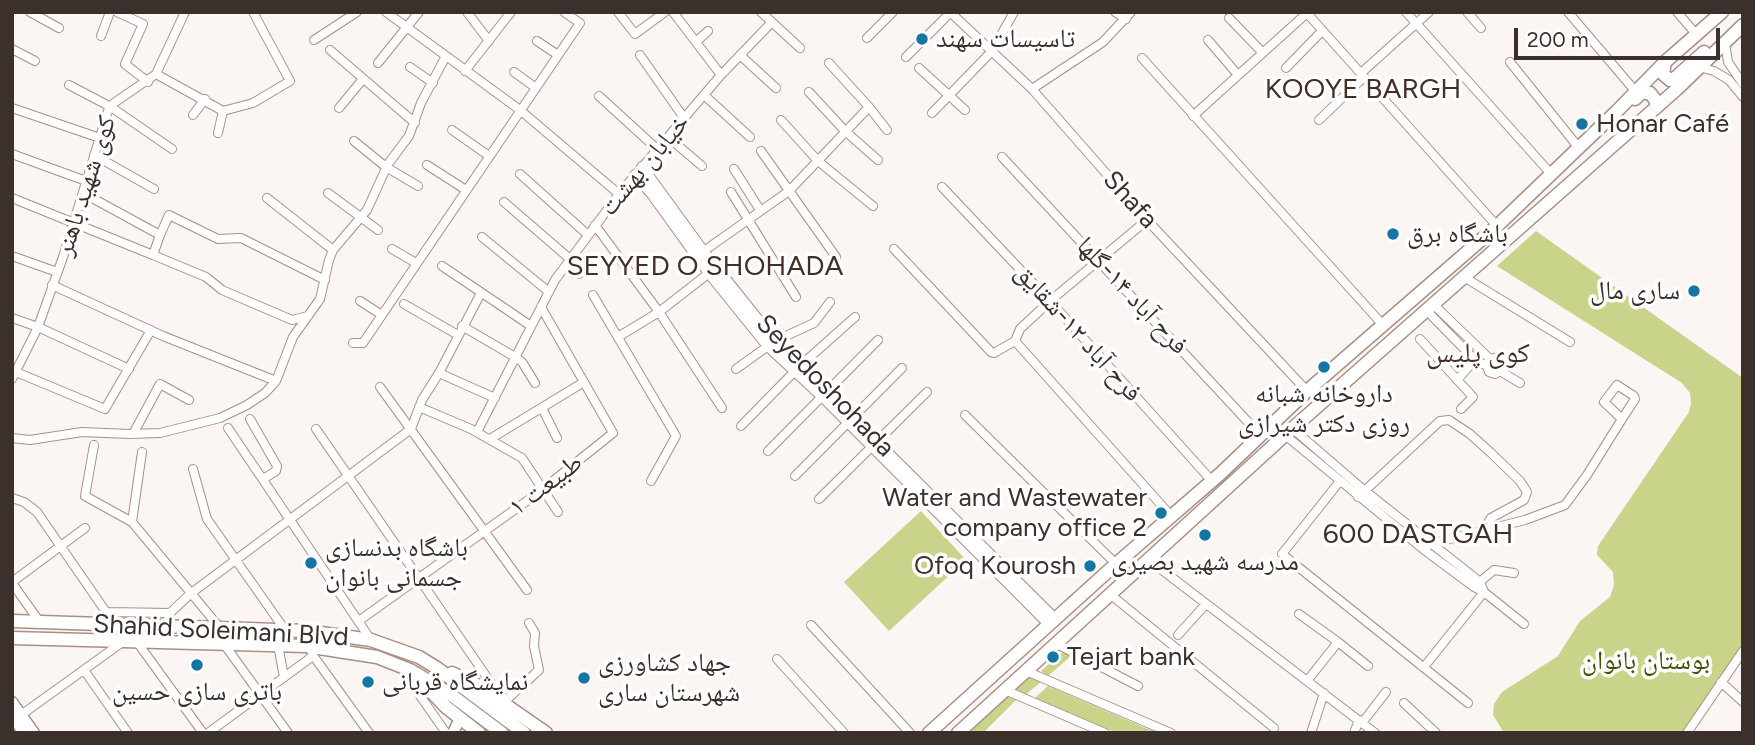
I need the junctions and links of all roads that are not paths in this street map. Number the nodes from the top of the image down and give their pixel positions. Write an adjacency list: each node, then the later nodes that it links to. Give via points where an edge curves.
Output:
1 (30, 12): 35 (street)
2 (110, 12): 41 (street)
3 (117, 12): 76 (street, via 144,24 125,64)
4 (186, 12): 71 (street, کوی شهید باهنر)
5 (253, 12): 97 (street, via 290,81 253,103)
6 (357, 12): 43 (street)
7 (386, 12): 36 (street)
8 (419, 12): 36 (street)
9 (467, 12): 45 (street)
10 (511, 12): 45 (street)
11 (564, 12): 55 (street, via 580,23)
12 (618, 12): 13 (street, via 635,34)
13 (665, 12)
14 (673, 12): 47 (street)
15 (761, 12): 32 (street)
16 (893, 12): 42 (street)
17 (950, 12): 31 (street, Shafa); 58 (street)
18 (967, 12): 31 (street)
19 (1014, 12): 52 (street)
20 (1115, 12): 28 (street)
21 (1406, 12): 33 (street)
22 (1429, 12): 33 (street)
23 (1467, 12): 37 (street)
24 (1568, 12): 84 (street)
25 (1677, 12): 40 (street)
26 (1723, 12): 40 (main road)
27 (1306, 13): 38 (street); 53 (street)
28 (1129, 15): 82 (street, via 1103,42)
29 (1229, 18): 53 (street)
30 (1743, 18): 62 (main road, via 1674,79 1663,74)
31 (961, 22): 52 (street, Shafa)
32 (772, 23): 49 (street); 56 (street, خیابان بهشت)
33 (1416, 24): 74 (street); 131 (street)
34 (1743, 25): 48 (main road)
35 (59, 28)
36 (407, 28): 57 (street); 63 (street)
37 (1481, 28)
38 (1322, 31): 68 (street); 74 (street)
39 (708, 32): 47 (street)
40 (1696, 34): 62 (main road)
41 (101, 36)
42 (867, 38)
43 (314, 40)
44 (1208, 40): 73 (street)
45 (489, 41): 69 (street)
46 (537, 41): 55 (street)
47 (696, 42): 72 (street)
48 (1725, 43): 66 (main road); 78 (street, via 1728,62)
49 (800, 48)
50 (12, 49): 60 (street)
51 (330, 50): 75 (street)
52 (992, 51): 82 (street, Shafa); 86 (street)
53 (1262, 53): 73 (street)
54 (640, 54): 101 (street)
55 (558, 55): 80 (street)
56 (740, 55): 72 (street, خیابان بهشت); 81 (street)
57 (446, 56): 69 (street); 77 (street)
58 (906, 57)
59 (1142, 58): 100 (street)
60 (34, 61)
61 (1510, 62): 114 (street)
62 (1665, 62): 84 (main road)
63 (378, 63)
64 (829, 63): 91 (street)
65 (410, 67): 77 (street)
66 (1699, 67): 88 (street, via 1729,80); 92 (main road)
67 (919, 68): 86 (street)
68 (1286, 68)
69 (465, 71): 95 (street)
70 (514, 72): 80 (street)
71 (156, 74): 76 (street, کوی شهید باهنر); 89 (street)
72 (721, 75): 85 (street, خیابان بهشت)
73 (1238, 75): 100 (street)
74 (1363, 75): 103 (street); 152 (street)
75 (363, 79): 94 (street); 104 (street)
76 (148, 82): 90 (street, کوی شهید باهنر)
77 (433, 83): 104 (street)
78 (1743, 84)
79 (69, 85): 90 (street)
80 (536, 88): 95 (street)
81 (776, 88)
82 (1032, 89): 149 (street, Shafa)
83 (810, 92): 108 (street)
84 (1636, 92): 105 (main road)
85 (704, 95): 101 (street, خیابان بهشت); 111 (street)
86 (949, 95): 96 (street); 98 (street)
87 (599, 96): 116 (street)
88 (1743, 97)
89 (205, 99): 97 (street); 99 (street)
90 (111, 107): 112 (street, کوی شهید باهنر); 115 (street)
91 (869, 107): 107 (street); 108 (street)
92 (1656, 107): 105 (main road, via 1650,93 1641,93); 171 (main road)
93 (12, 108): 112 (street)
94 (338, 108)
95 (520, 110): 120 (street); 141 (street)
96 (965, 110)
97 (223, 111): 109 (street)
98 (932, 113)
99 (193, 116)
100 (1193, 116): 189 (street)
101 (684, 118): 110 (street, خیابان بهشت)
102 (781, 120): 123 (street)
103 (1319, 120)
104 (415, 123): 126 (street)
105 (1598, 129): 114 (main road)
106 (452, 130): 120 (street)
107 (887, 130)
108 (845, 131): 122 (street); 123 (street)
109 (218, 133)
110 (668, 137): 116 (street, خیابان بهشت); 125 (street)
111 (750, 137)
112 (100, 138): 119 (street, کوی شهید باهنر)
113 (354, 141): 126 (street)
114 (1579, 148): 131 (main road)
115 (172, 149)
116 (657, 149): 127 (street, خیابان بهشت)
117 (761, 151): 137 (street)
118 (12, 154): 132 (street)
119 (94, 155): 132 (street, کوی شهید باهنر); 135 (street)
120 (489, 156): 136 (street)
121 (1002, 157): 165 (street, فرح آباد ۱۴-گلها)
122 (878, 160)
123 (818, 161): 137 (street); 145 (street)
124 (427, 165): 136 (street)
125 (702, 166)
126 (386, 167): 133 (street); 147 (street)
127 (642, 167): 130 (street, خیابان بهشت); 160 (street, Seyedoshohada)
128 (734, 169): 146 (street)
129 (520, 174): 155 (street)
130 (635, 175): 141 (street, خیابان بهشت); 160 (street, Seyedoshohada)
131 (1552, 175): 152 (main road)
132 (86, 181): 139 (street, کوی شهید باهنر)
133 (418, 186)
134 (942, 187): 179 (street, فرح آباد ۱۲-شقایق)
135 (154, 189)
136 (466, 190): 166 (street)
137 (789, 191): 146 (street); 163 (street)
138 (731, 192): 148 (street)
139 (83, 193): 150 (street, کوی شهید باهنر); 154 (street)
140 (328, 193): 147 (street)
141 (619, 194): 151 (street, خیابان بهشت)
142 (12, 198): 150 (street)
143 (267, 198): 159 (street)
144 (504, 202): 164 (street)
145 (873, 206)
146 (760, 209): 148 (street)
147 (360, 218): 153 (street); 159 (street)
148 (747, 219): 160 (street); 177 (street)
149 (1147, 220): 165 (street); 217 (street, Shafa)
150 (74, 223): 161 (street); 169 (street, کوی شهید باهنر)
151 (595, 225): 155 (street, خیابان بهشت); 184 (street)
152 (1497, 226): 189 (main road)
153 (379, 230)
154 (160, 235): 161 (street); 172 (street, via 169,215 218,239 241,239)
155 (588, 235): 164 (street, خیابان بهشت)
156 (482, 237): 174 (street)
157 (392, 249): 166 (street)
158 (894, 249): 198 (street, via 991,352)
159 (333, 250): 172 (street)
160 (700, 253): 168 (street, Seyedoshohada)
161 (153, 255): 186 (street, via 292,320)
162 (12, 256): 169 (street)
163 (836, 257)
164 (570, 260): 170 (street); 174 (street, خیابان بهشت)
165 (1099, 261): 179 (street); 237 (street, فرح آباد ۱۴-گلها)
166 (416, 263): 185 (street)
167 (442, 266): 175 (street)
168 (713, 270): 184 (street); 201 (street, Seyedoshohada)
169 (57, 272): 173 (street, کوی شهید باهنر)
170 (579, 274)
171 (1464, 277): 183 (main road); 199 (street)
172 (325, 279): 186 (street)
173 (52, 285): 192 (street, کوی شهید باهنر); 193 (street)
174 (549, 292): 182 (street, خیابان بهشت)
175 (481, 293): 190 (street); 191 (street)
176 (593, 295): 195 (street)
177 (796, 297)
178 (360, 301): 185 (street)
179 (1050, 301): 198 (street, via 1020,329); 250 (street, فرح آباد ۱۲-شقایق)
180 (831, 302): 201 (street, via 814,323)
181 (404, 304): 194 (street)
182 (541, 307): 191 (street, خیابان بهشت); 213 (street, طبیعت ۱)
183 (1430, 308): 203 (street); 204 (street); 235 (main road)
184 (659, 312): 195 (street); 224 (street)
185 (382, 315): 200 (street, via 363,343)
186 (309, 316): 212 (street, via 293,337)
187 (855, 317): 208 (street)
188 (12, 318): 192 (street)
189 (1382, 325): 217 (main road)
190 (462, 326): 194 (street); 202 (street)
191 (531, 326): 202 (street, خیابان بهشت)
192 (37, 327): 206 (street); 210 (street, کوی شهید باهنر)
193 (152, 330): 206 (street); 212 (street)
194 (458, 335): 209 (street)
195 (618, 337): 249 (street, via 676,436)
196 (878, 340): 219 (street)
197 (1420, 340): 211 (street)
198 (1015, 341): 257 (street)
199 (1570, 342)
200 (354, 343)
201 (771, 344): 207 (street); 208 (street, Seyedoshohada)
202 (516, 356): 214 (street); 220 (street, خیابان بهشت)
203 (1475, 360): 204 (street); 211 (street)
204 (1489, 363): 215 (street, via 1498,360 1500,371)
205 (902, 368): 229 (street)
206 (129, 369): 210 (street, via 105,408)
207 (736, 369)
208 (798, 369): 219 (street, Seyedoshohada); 230 (street)
209 (439, 373): 220 (street); 222 (street)
210 (14, 375)
211 (1457, 380): 225 (street, via 1473,397)
212 (276, 381): 236 (street, via 265,393 220,418 160,433)
213 (584, 382): 223 (street); 252 (street, طبیعت ۱, via 613,433)
214 (535, 383)
215 (1520, 383)
216 (380, 387): 233 (street)
217 (1307, 391): 237 (main road)
218 (927, 392): 242 (street)
219 (824, 393): 229 (street, Seyedoshohada); 243 (street)
220 (495, 398): 234 (street, خیابان بهشت)
221 (189, 400): 236 (street, via 160,384)
222 (419, 407): 233 (street); 234 (street)
223 (542, 408): 239 (street); 240 (street)
224 (722, 408)
225 (1461, 409)
226 (965, 415): 267 (street)
227 (250, 419): 248 (street, via 277,466)
228 (1622, 419): 262 (street, via 1565,505)
229 (850, 420): 242 (street, Seyedoshohada); 246 (street)
230 (741, 426)
231 (228, 428): 248 (street)
232 (316, 429): 247 (street)
233 (411, 429): 247 (street); 261 (street)
234 (477, 432): 240 (street)
235 (1289, 432): 251 (street); 253 (street); 266 (main road)
236 (134, 434): 238 (street, via 82,432 30,440)
237 (1261, 436): 250 (main road)
238 (12, 438)
239 (557, 438)
240 (490, 439): 252 (street, via 523,458)
241 (94, 445): 259 (street, via 85,496)
242 (876, 445): 255 (street); 283 (street, Seyedoshohada)
243 (768, 451)
244 (142, 452): 259 (street)
245 (193, 469): 265 (street, via 207,519)
246 (795, 476)
247 (349, 477): 258 (street); 269 (street)
248 (263, 480): 258 (street)
249 (651, 481)
250 (1212, 481): 257 (main road)
251 (1340, 481): 253 (street); 305 (street, via 1282,554)
252 (543, 489): 256 (street); 261 (street, طبیعت ۱)
253 (1362, 494): 262 (street, via 1440,421 1455,422 1527,492 1524,500 1491,518); 264 (street)
254 (12, 498): 263 (street, via 37,512)
255 (820, 499)
256 (558, 512)
257 (1172, 517): 267 (main road)
258 (290, 521): 265 (street); 280 (street)
259 (132, 522): 274 (street)
260 (85, 528): 263 (street)
261 (483, 532): 269 (street, طبیعت ۱); 272 (street)
262 (1482, 532): 264 (street)
263 (62, 544): 270 (street); 277 (street)
264 (1427, 546): 271 (street)
265 (236, 559): 274 (street); 290 (street)
266 (1149, 560): 275 (main road); 276 (street)
267 (1116, 564): 283 (main road)
268 (1514, 573): 271 (street, via 1494,570)
269 (420, 578): 280 (street, طبیعت ۱); 321 (street)
270 (12, 582): 282 (street)
271 (1477, 585): 273 (street)
272 (527, 590)
273 (1485, 592): 285 (street); 305 (street)
274 (190, 594): 278 (street); 289 (street)
275 (1111, 595): 298 (main road); 328 (street)
276 (1206, 604): 291 (street); 311 (street)
277 (107, 612): 278 (street); 286 (street)
278 (170, 613): 288 (street)
279 (1299, 614): 296 (street)
280 (360, 620): 293 (street)
281 (12, 621): 282 (main road, Shahid Soleimani Blvd)
282 (39, 621): 286 (main road, Shahid Soleimani Blvd)
283 (1052, 622): 344 (main road)
284 (529, 623): 321 (street, via 535,633 538,670)
285 (1524, 624)
286 (115, 625): 288 (main road, Shahid Soleimani Blvd)
287 (811, 625): 343 (street)
288 (165, 627): 289 (main road, Shahid Soleimani Blvd)
289 (220, 628): 290 (main road, Shahid Soleimani Blvd)
290 (285, 630): 293 (main road, Shahid Soleimani Blvd)
291 (1178, 635)
292 (12, 638): 294 (main road, Shahid Soleimani Blvd)
293 (371, 640): 306 (main road, Shahid Soleimani Blvd)
294 (124, 641): 295 (main road, Shahid Soleimani Blvd); 307 (street)
295 (137, 642): 297 (main road, Shahid Soleimani Blvd); 333 (street)
296 (1338, 642): 304 (street); 311 (street)
297 (224, 644): 299 (main road, Shahid Soleimani Blvd); 319 (street)
298 (1056, 644): 309 (main road); 313 (street)
299 (278, 645): 301 (main road, Shahid Soleimani Blvd); 310 (street)
300 (1743, 650): 303 (street)
301 (310, 651): 308 (main road, Shahid Soleimani Blvd, via 377,657); 310 (street); 335 (street)
302 (777, 659): 342 (street)
303 (1739, 665): 312 (street)
304 (1368, 666)
305 (1424, 667): 324 (street)
306 (437, 668): 315 (main road, Shahid Soleimani Blvd); 321 (main road)
307 (84, 670): 325 (street); 332 (street)
308 (410, 670): 315 (main road, Shahid Soleimani Blvd); 326 (main road)
309 (1027, 671): 316 (main road); 346 (street)
310 (284, 677): 319 (street)
311 (1307, 681): 318 (street)
312 (1721, 682): 322 (street); 351 (street)
313 (1138, 686)
314 (414, 687): 336 (street)
315 (455, 690): 339 (main road); 340 (main road)
316 (1005, 690): 329 (main road); 345 (street)
317 (1386, 692): 327 (street)
318 (1324, 693): 327 (street); 347 (street)
319 (260, 695): 333 (street); 334 (street)
320 (12, 702): 325 (main road)
321 (504, 702): 341 (main road)
322 (1743, 702)
323 (1404, 703): 350 (street)
324 (1468, 703)
325 (15, 718): 330 (main road); 331 (main road)
326 (460, 718): 337 (main road); 338 (main road)
327 (1361, 721): 348 (street); 349 (street)
328 (1274, 728)
329 (961, 732)
330 (24, 733)
331 (34, 733)
332 (128, 733)
333 (205, 733)
334 (288, 733)
335 (369, 733)
336 (446, 733)
337 (453, 733)
338 (479, 733)
339 (502, 733)
340 (524, 733)
341 (546, 733)
342 (844, 733)
343 (910, 733)
344 (929, 733)
345 (1105, 733)
346 (1171, 733)
347 (1311, 733)
348 (1354, 733)
349 (1375, 733)
350 (1436, 733)
351 (1687, 733)

